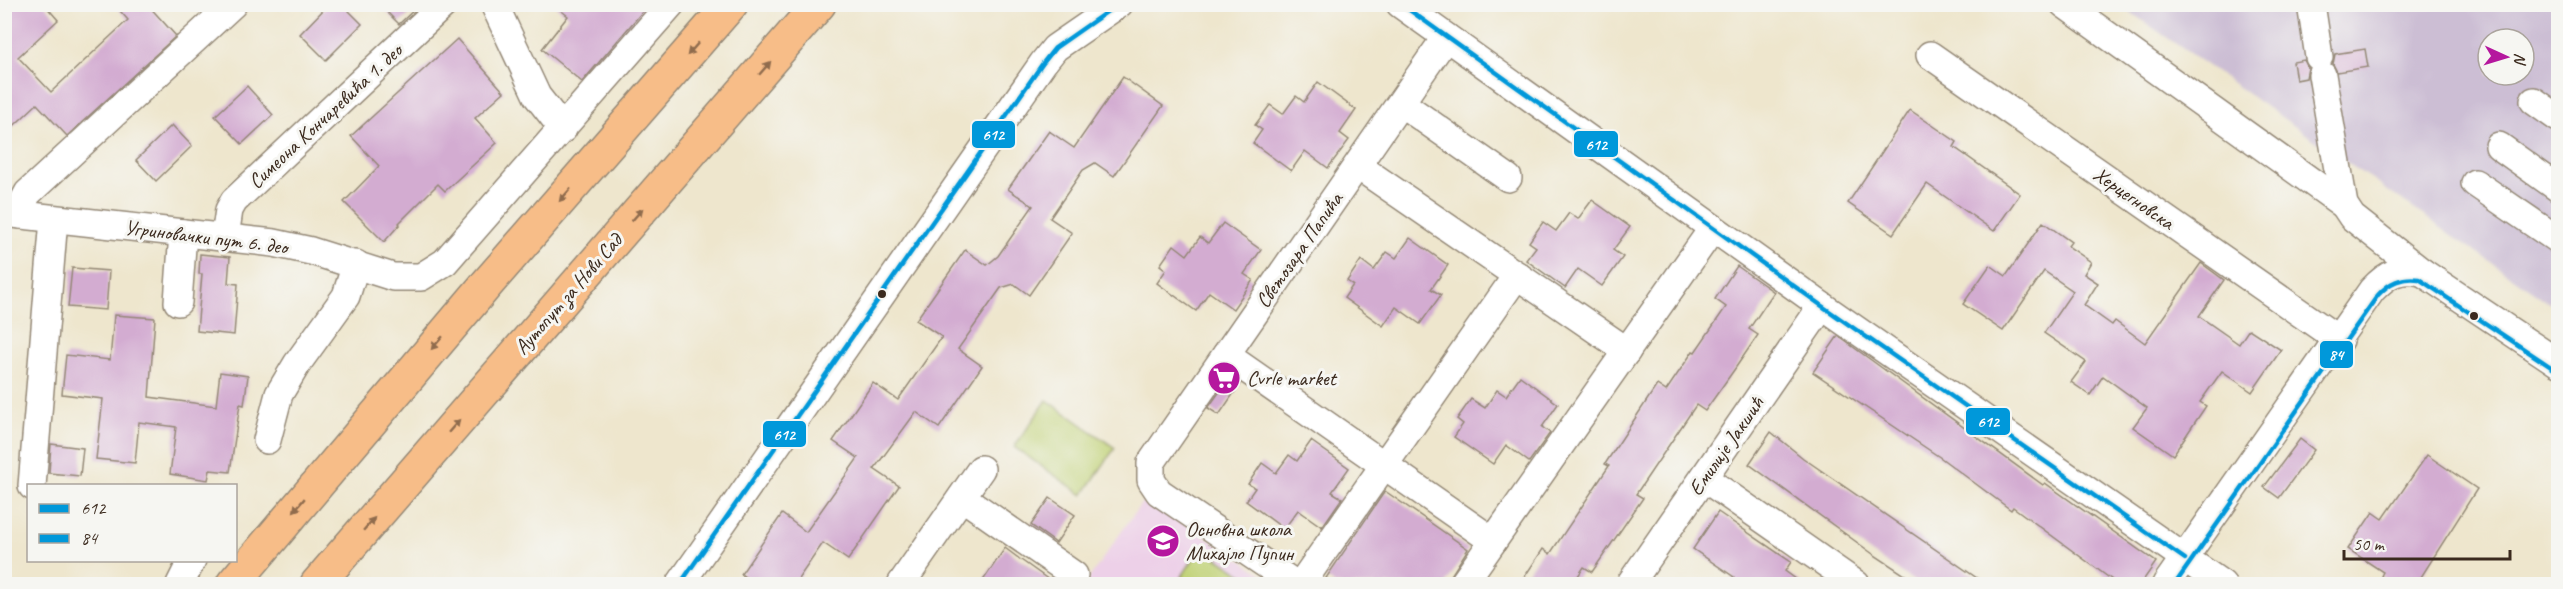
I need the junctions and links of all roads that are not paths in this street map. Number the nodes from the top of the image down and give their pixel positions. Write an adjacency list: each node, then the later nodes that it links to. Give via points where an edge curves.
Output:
1 (233, 4): 23 (street, via 28,193)
2 (444, 4): 27 (street, Симеона Кончаревића 1. део, via 234,201)
3 (494, 4): 16 (street, via 537,96)
4 (671, 4): 16 (street, Угриновачки пут 6. део)
5 (731, 4): 49 (main road, one-way to 49, via 472,301)
6 (819, 4): 50 (main road, Аутопут за Нови Сад, one-way to 6)
7 (1119, 4): 51 (street, via 1055,48 1043,63)
8 (1400, 4): 11 (street)
9 (2064, 4): 22 (street)
10 (2311, 4): 22 (street)
11 (1446, 37): 14 (street, Светозара Папића); 25 (street)
12 (1930, 55): 34 (street, Херцегновска)
13 (2534, 101): 15 (street)
14 (1401, 103): 18 (street, Светозара Папића); 19 (street)
15 (2559, 118)
16 (563, 129): 29 (street, Угриновачки пут 6. део, via 435,271 420,277 400,277)
17 (2499, 146): 21 (street)
18 (1358, 166): 31 (street); 36 (street, Светозара Папића)
19 (1508, 178)
20 (2475, 183): 28 (street)
21 (2559, 188)
22 (2344, 205): 30 (street, via 2362,226)
23 (13, 214): 24 (street, Угриновачки пут 6. део)
24 (54, 219): 26 (street, Угриновачки пут 6. део); 42 (street)
25 (1713, 228): 33 (street); 35 (street)
26 (183, 233): 27 (street, Угриновачки пут 6. део); 32 (street)
27 (225, 237): 29 (street, Угриновачки пут 6. део, via 302,249)
28 (2559, 240)
29 (356, 264): 38 (street, via 346,296 279,394)
30 (2422, 272): 34 (street, via 2398,270 2384,278); 37 (street)
31 (1516, 275): 35 (street); 39 (street)
32 (178, 302)
33 (1822, 306): 41 (street, Емилије Јакшић); 45 (street)
34 (2339, 340): 45 (street)
35 (1627, 351): 44 (street)
36 (1226, 355): 39 (street); 53 (street, Светозара Папића, via 1151,463 1151,480 1159,492)
37 (2559, 363)
38 (267, 440)
39 (1383, 464): 44 (street); 54 (street)
40 (981, 469): 43 (street)
41 (1704, 478): 56 (street, Емилије Јакшић); 57 (street)
42 (32, 484)
43 (962, 497): 47 (street); 52 (street)
44 (1493, 542): 55 (street)
45 (2185, 559): 58 (street); 59 (street)
46 (192, 562): 48 (street)
47 (1074, 575)
48 (180, 585)
49 (233, 585)
50 (317, 585)
51 (680, 585)
52 (901, 585)
53 (1295, 585)
54 (1301, 585)
55 (1463, 585)
56 (1630, 585)
57 (1856, 585)
58 (2166, 585)
59 (2222, 585)

